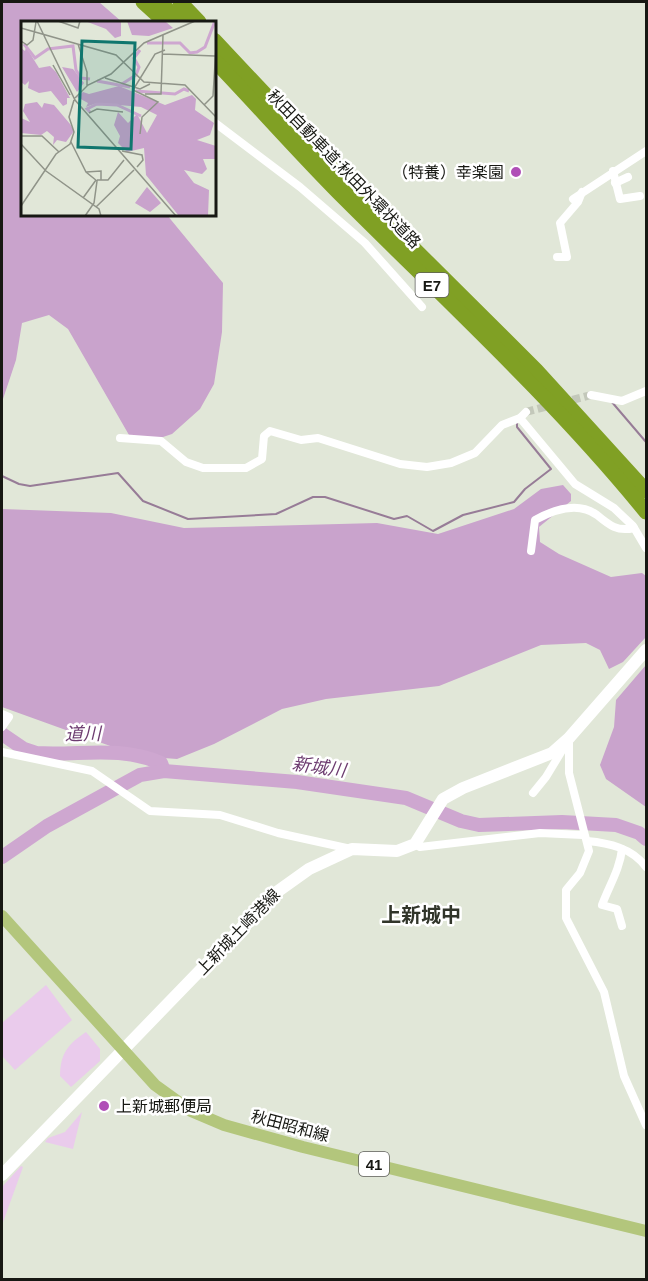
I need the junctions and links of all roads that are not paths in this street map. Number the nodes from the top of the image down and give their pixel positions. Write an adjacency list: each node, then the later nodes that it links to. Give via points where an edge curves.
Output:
1 (143, 2): 4 (highway)
2 (160, 2): 5 (highway)
3 (180, 2): 6 (highway)
4 (164, 21)
5 (179, 21)
6 (198, 21)
7 (216, 42): 24 (highway, 秋田自動車道;秋田外環状道路 / E7, via 356,191 536,370)
8 (216, 62): 11 (highway, 秋田自動車道;秋田外環状道路 / E7)
9 (216, 71): 11 (highway)
10 (216, 124): 20 (street, via 300,187 365,243)
11 (291, 142): 25 (highway, 秋田自動車道;秋田外環状道路 / E7, via 529,381 610,467)
12 (646, 151): 13 (street)
13 (613, 171): 15 (street); 16 (street)
14 (628, 177): 15 (street)
15 (615, 183): 17 (street, via 620,199)
16 (582, 192): 18 (street); 19 (street, via 560,223 567,257)
17 (640, 196)
18 (573, 199)
19 (557, 257)
20 (422, 307)
21 (646, 391): 22 (street, via 622,401)
22 (591, 395)
23 (120, 438): 26 (street, via 161,441 186,462 203,468 246,468 262,459 264,436 270,431 301,440 318,438 400,464 427,468 475,453 502,425 523,415 575,484 614,508)
24 (646, 491)
25 (646, 512)
26 (634, 528): 27 (street); 28 (street, via 624,531 575,507 554,510 535,520)
27 (646, 548)
28 (531, 551)
29 (646, 650): 32 (main road)
30 (2, 714): 31 (street, via 9,717)
31 (2, 726)
32 (568, 738): 34 (street); 35 (street, via 569,773); 36 (main road, via 552,753 443,799)
33 (2, 752): 37 (street, via 92,771 150,811 220,815)
34 (533, 793)
35 (584, 835): 36 (street, via 540,833 420,847); 38 (street); 43 (street, via 587,859 566,890 566,918 604,992 624,1076)
36 (415, 844): 37 (main road, 上新城土崎港線, via 397,851)
37 (352, 849): 42 (main road, 上新城土崎港線, via 309,869 274,894)
38 (622, 849): 39 (street, via 636,855); 41 (street, via 620,867 602,905 617,909)
39 (646, 867)
40 (2, 916): 42 (main road, 秋田昭和線 / 41)
41 (622, 926)
42 (123, 1051): 44 (main road, 上新城土崎港線); 45 (main road, 秋田昭和線 / 41, via 178,1103 224,1125)
43 (646, 1125)
44 (2, 1175)
45 (646, 1231)

